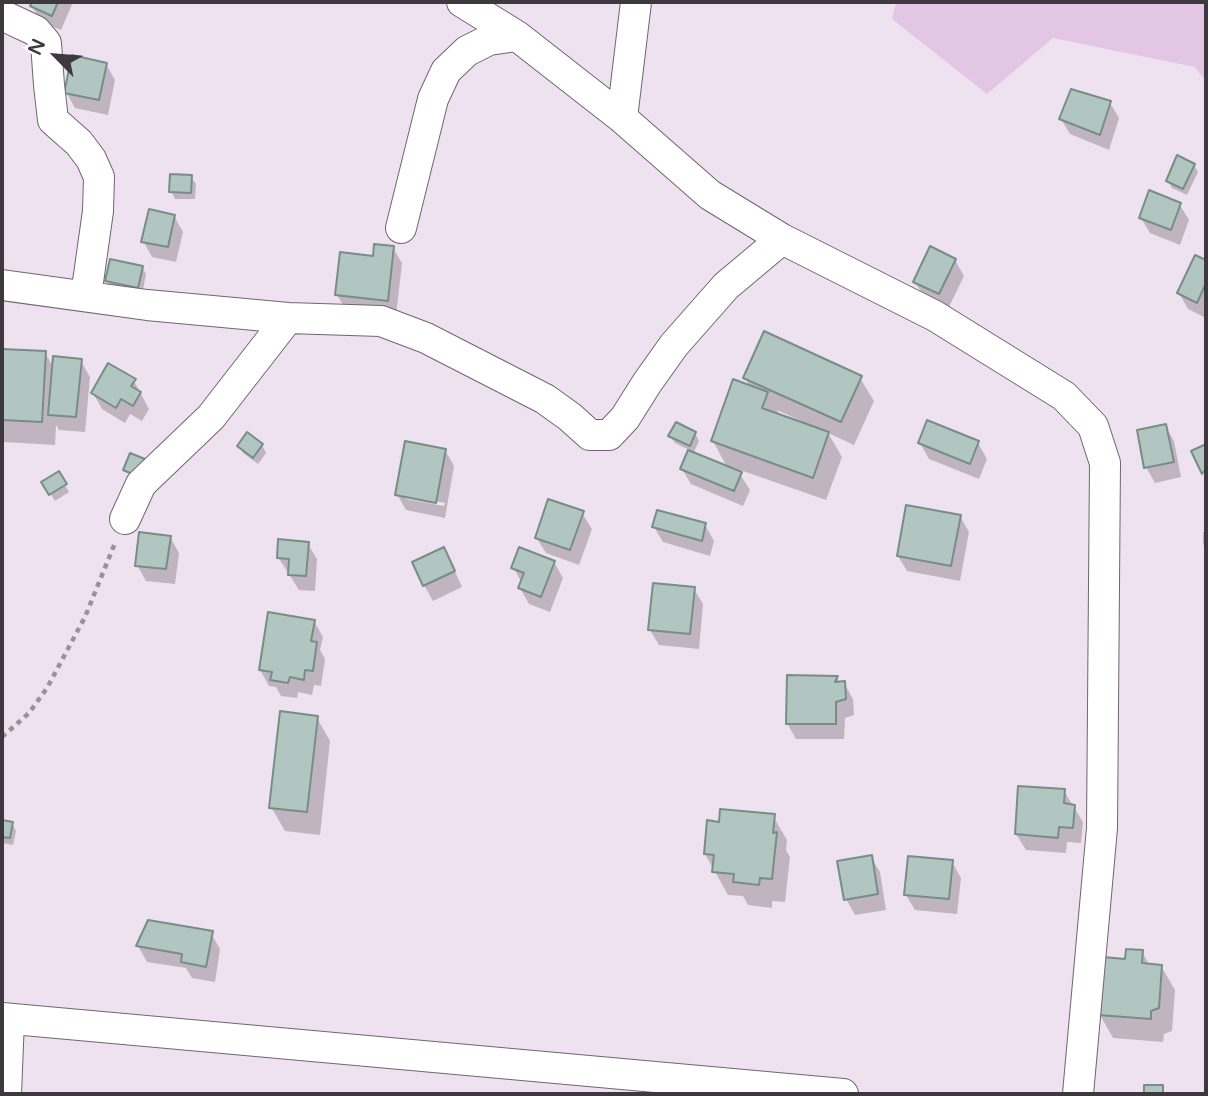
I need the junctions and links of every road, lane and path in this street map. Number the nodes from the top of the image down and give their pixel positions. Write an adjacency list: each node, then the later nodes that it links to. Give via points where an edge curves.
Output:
1 (462, 2): 4 (street)
2 (636, 2): 5 (street)
3 (2, 15): 9 (street, via 36,31 46,43 53,120 79,144 99,177)
4 (517, 36): 5 (street); 6 (street, via 489,40 467,51 446,71 433,99)
5 (622, 117): 7 (street, via 710,195)
6 (401, 228)
7 (782, 239): 10 (street, via 726,286 674,345 609,435 590,435 545,399 392,325); 16 (street, via 936,316 1064,396 1093,426 1105,463 1102,828)
8 (2, 285): 9 (street)
9 (86, 296): 10 (street)
10 (288, 318): 11 (street, via 211,417 142,484)
11 (125, 519): 12 (path, via 85,617 47,688 29,713)
12 (2, 737)
13 (5, 1019): 14 (street); 15 (street)
14 (6, 1094)
15 (843, 1094)
16 (1078, 1094)

